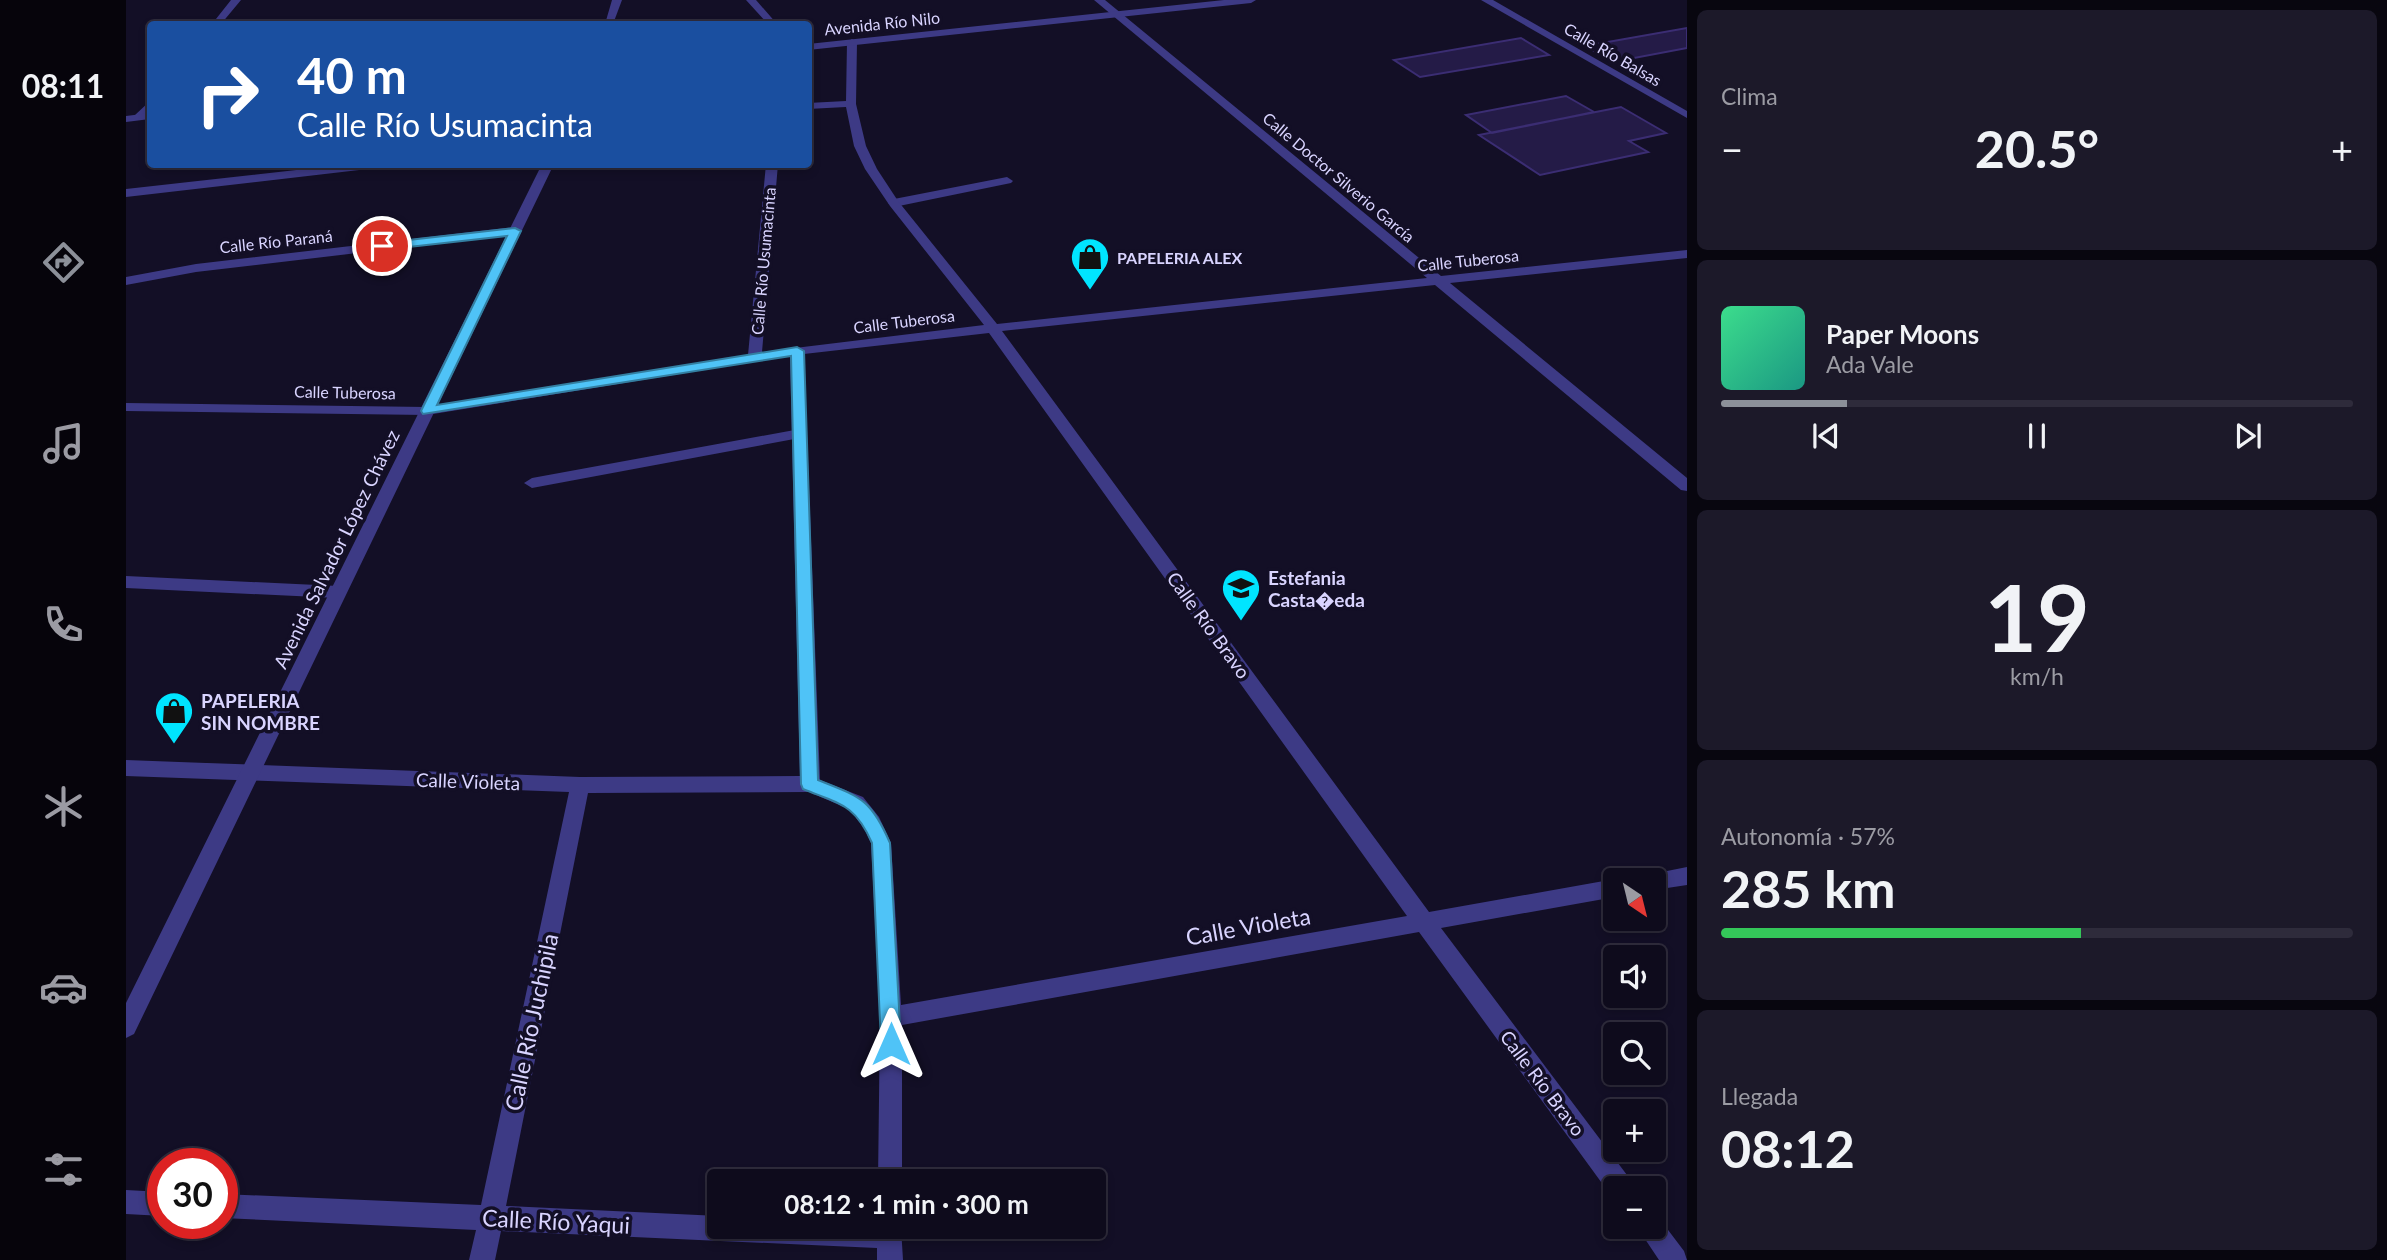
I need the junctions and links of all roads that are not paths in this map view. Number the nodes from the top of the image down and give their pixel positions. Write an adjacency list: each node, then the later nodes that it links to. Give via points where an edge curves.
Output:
1 (236, 0): 8 (street)
2 (617, 0): 9 (street)
3 (751, 0): 10 (street)
4 (1100, 0): 7 (street, Calle Doctor Silverio García)
5 (1251, 0): 7 (street, Avenida Río Nilo)
6 (1486, 0): 15 (street, Calle Río Balsas)
7 (1117, 14): 11 (street, Avenida Río Nilo); 26 (street, Calle Doctor Silverio García)
8 (218, 21)
9 (610, 21)
10 (770, 21)
11 (852, 43): 12 (street, Avenida Río Nilo); 13 (street, Calle Río Bravo)
12 (812, 47)
13 (850, 104): 14 (street); 23 (street, Calle Río Bravo, via 860,145)
14 (812, 106)
15 (1687, 115)
16 (145, 117): 17 (street)
17 (126, 119)
18 (348, 168): 22 (street)
19 (546, 168): 24 (street, Avenida Salvador López Chávez)
20 (772, 168): 30 (street, Calle Río Usumacinta)
21 (1007, 181): 23 (street)
22 (126, 192)
23 (894, 203): 28 (street, Calle Río Bravo)
24 (515, 231): 27 (street, Calle Río Paraná, via 196,268); 32 (street, Avenida Salvador López Chávez)
25 (1687, 254): 26 (street, Calle Tuberosa)
26 (1437, 280): 28 (street, Calle Tuberosa); 35 (street, Calle Doctor Silverio García)
27 (126, 281)
28 (993, 328): 29 (street, Calle Tuberosa); 45 (street, Calle Río Bravo)
29 (797, 351): 30 (street, Calle Tuberosa); 33 (street)
30 (755, 356): 32 (street, Calle Tuberosa)
31 (126, 407): 32 (street, Calle Tuberosa)
32 (427, 411): 37 (street, Avenida Salvador López Chávez)
33 (800, 434): 34 (street); 40 (street)
34 (532, 483)
35 (1687, 486)
36 (126, 582): 37 (street)
37 (338, 592): 39 (street, Avenida Salvador López Chávez)
38 (126, 768): 39 (street, Calle Violeta)
39 (250, 773): 41 (street, Calle Violeta); 47 (street, Avenida Salvador López Chávez)
40 (810, 784): 41 (street, Calle Violeta); 46 (street, via 856,803 881,843)
41 (580, 785): 53 (street, Calle Río Juchipila)
42 (1687, 876): 43 (street)
43 (1666, 879)
44 (1603, 890): 45 (street, Calle Violeta)
45 (1423, 921): 46 (street, Calle Violeta); 49 (street, Calle Río Bravo)
46 (891, 1017): 48 (street)
47 (126, 1027)
48 (890, 1169)
49 (1612, 1176)
50 (126, 1202): 51 (street)
51 (147, 1203)
52 (238, 1207): 53 (street, Calle Río Yaqui)
53 (491, 1218): 55 (street, Calle Río Yaqui); 56 (street, Calle Río Juchipila)
54 (1659, 1239): 57 (street)
55 (890, 1241)
56 (482, 1260)
57 (1675, 1260)

